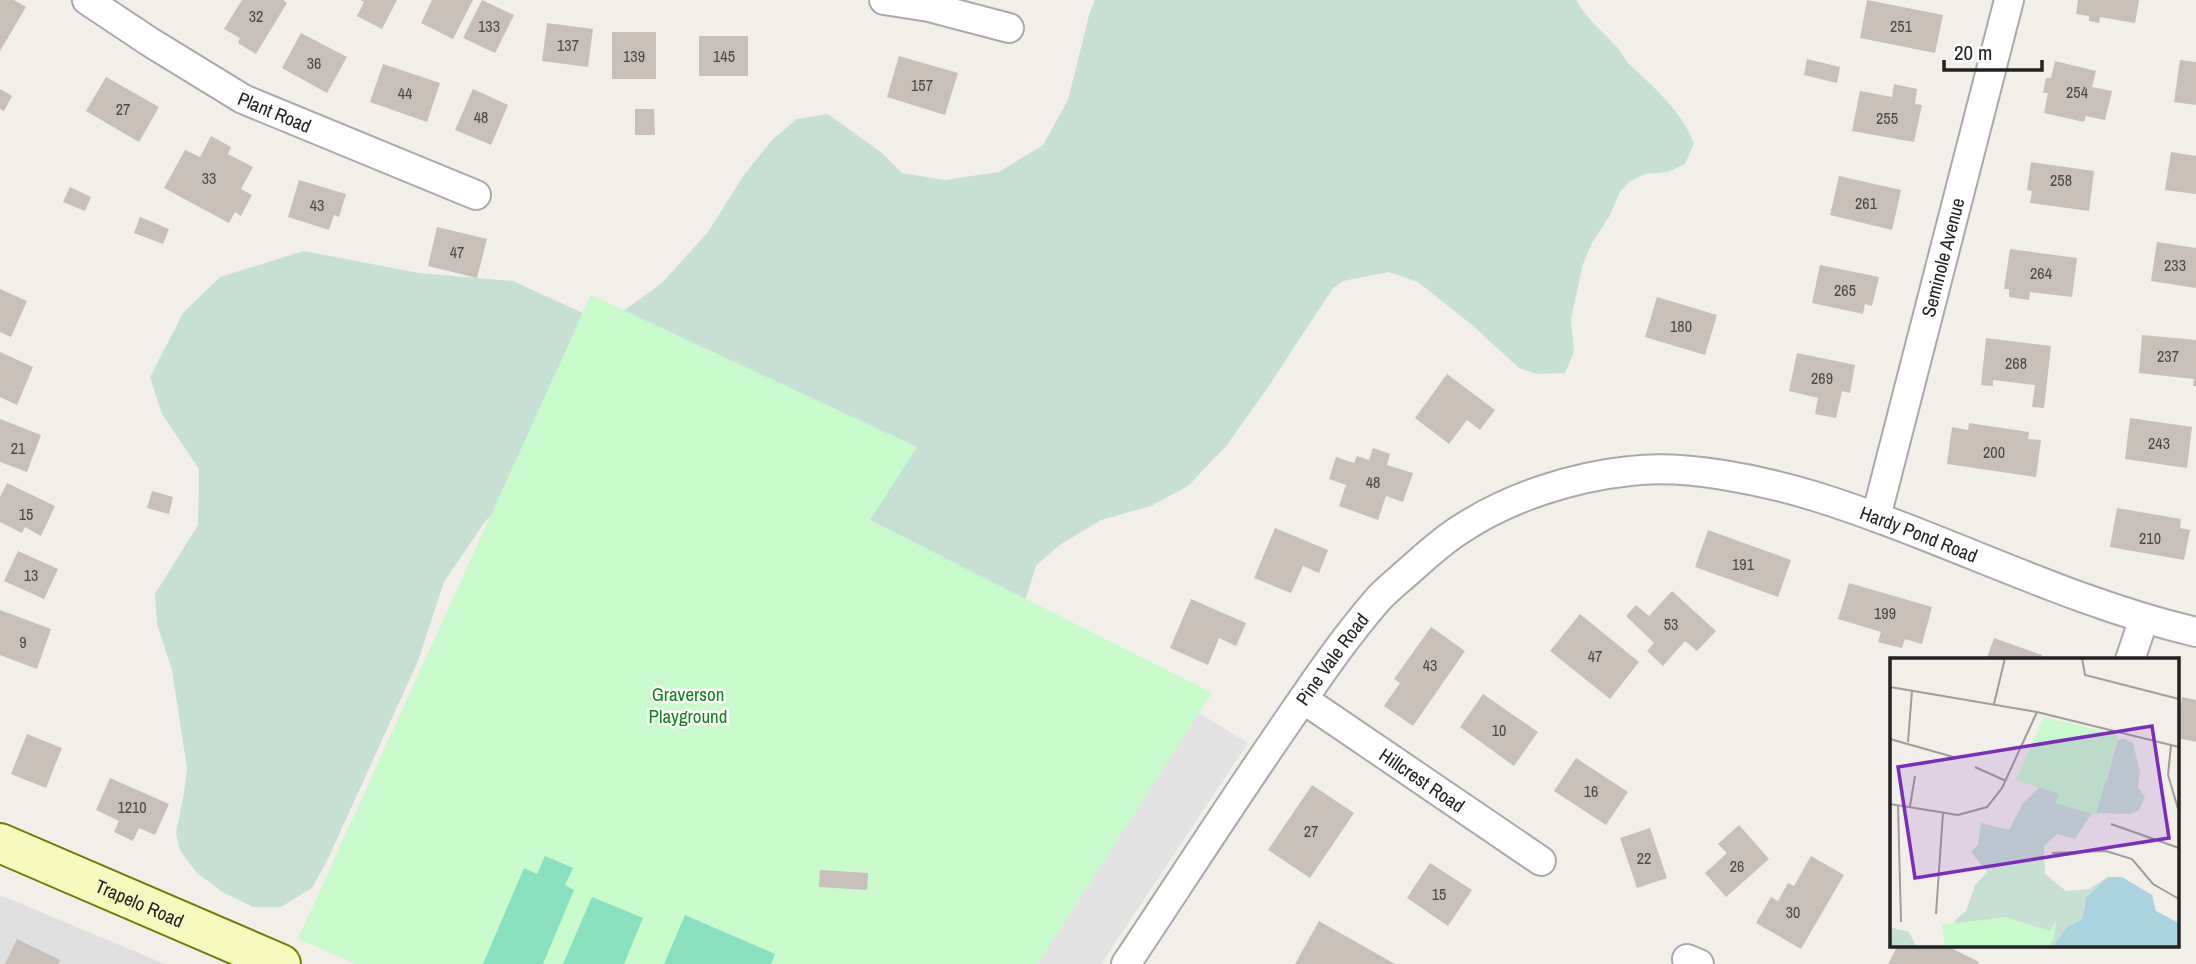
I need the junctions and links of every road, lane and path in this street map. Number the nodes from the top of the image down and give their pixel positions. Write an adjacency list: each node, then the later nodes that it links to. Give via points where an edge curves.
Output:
1 (87, 0): 5 (street, Plant Road, via 243,99)
2 (884, 0): 4 (street)
3 (2009, 0): 7 (street, Seminole Avenue)
4 (1009, 28)
5 (476, 195)
6 (1632, 470): 7 (street, Hardy Pond Road, via 1688,471 1752,480); 11 (street, Pine Vale Road, via 1531,495 1460,529 1381,596)
7 (1876, 517): 8 (street, Hardy Pond Road, via 2082,599)
8 (2144, 618): 9 (street, Hardy Pond Road); 10 (street)
9 (2196, 632)
10 (2131, 658)
11 (1303, 699): 13 (street, Hillcrest Road); 15 (street, Pine Vale Road)
12 (0, 843): 14 (main road, Trapelo Road)
13 (1541, 861)
14 (281, 964)
15 (1126, 964)

